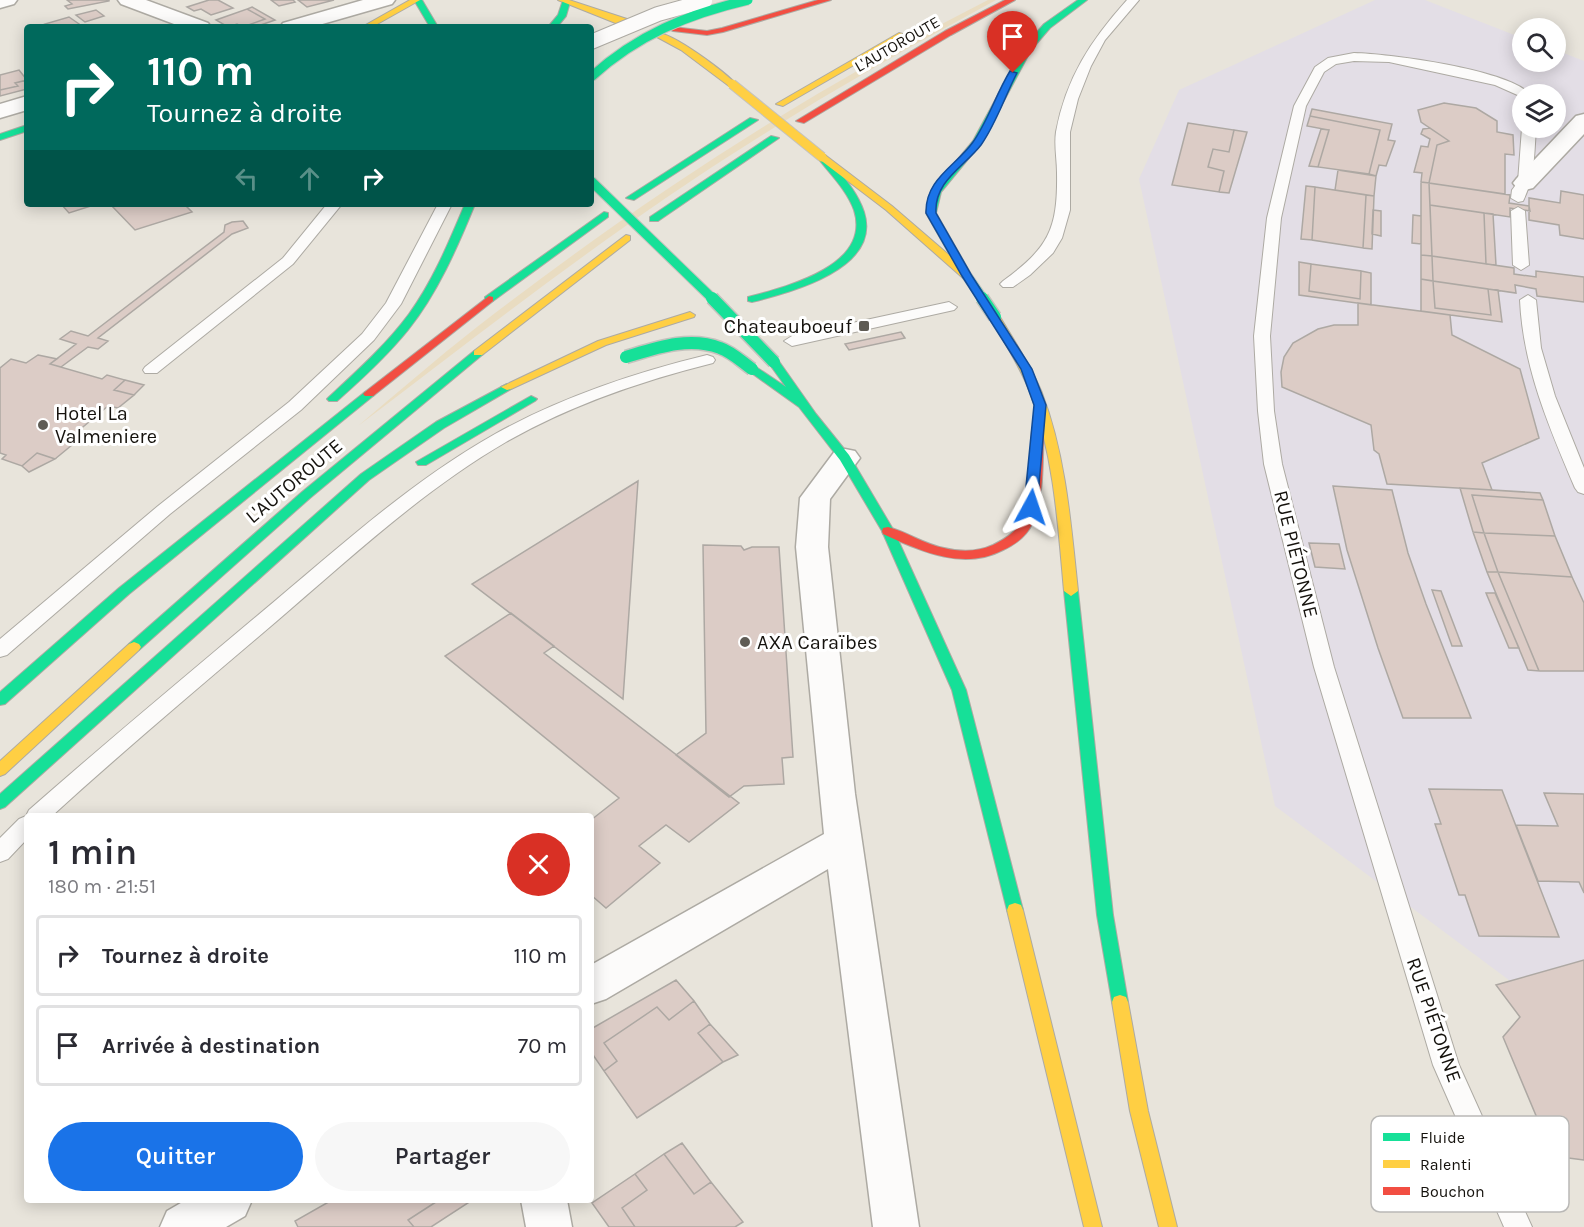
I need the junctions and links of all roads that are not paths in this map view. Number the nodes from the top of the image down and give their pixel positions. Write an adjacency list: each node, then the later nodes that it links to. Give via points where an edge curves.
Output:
1 (7, 0): 12 (street)
2 (128, 0): 14 (street)
3 (384, 0): 15 (street)
4 (417, 0): 16 (main road); 17 (main road)
5 (710, 0): 20 (lane, bridge, via 658,14)
6 (748, 0): 21 (main road, bridge, via 654,29 618,51)
7 (826, 0): 31 (main road, bridge, via 723,30 666,32)
8 (1011, 0): 25 (main road, L'AUTOROUTE)
9 (1083, 0): 42 (main road, via 1037,36 1020,60 977,143 937,185 931,213)
10 (1134, 0): 43 (lane, via 1095,45 1075,92 1063,134 1062,225 1045,254)
11 (566, 1): 13 (main road); 18 (main road, via 565,14)
12 (0, 2)
13 (624, 21)
14 (193, 24)
15 (300, 24)
16 (372, 24)
17 (432, 24)
18 (557, 24)
19 (911, 30): 23 (main road, L'AUTOROUTE)
20 (594, 41)
21 (594, 74)
22 (1512, 88): 73 (lane, RUE PIÉTONNE, via 1468,74 1389,58 1354,57 1332,61 1319,70 1300,106 1274,218 1262,336 1273,464 1324,667 1446,1065)
23 (780, 104)
24 (753, 120): 34 (main road)
25 (801, 121)
26 (1584, 121): 33 (street)
27 (24, 129): 28 (main road)
28 (0, 136)
29 (774, 138): 39 (main road)
30 (1529, 138): 33 (lane)
31 (822, 157): 42 (main road, via 889,208); 44 (main road, via 854,203 862,228 854,249 823,275 800,286)
32 (594, 184): 53 (main road, bridge, via 743,328 774,362)
33 (1520, 197): 41 (lane)
34 (631, 198)
35 (333, 207): 51 (lane, via 288,261)
36 (443, 207): 64 (lane, via 393,304 368,337 295,406 164,510)
37 (469, 207): 55 (main road, via 439,272 403,329)
38 (604, 215): 62 (main road, L'AUTOROUTE)
39 (654, 219)
40 (626, 238): 66 (main road, L'AUTOROUTE, via 474,353 162,619)
41 (1521, 265)
42 (967, 276): 54 (main road, bridge, via 1026,369)
43 (1008, 284)
44 (752, 299)
45 (1528, 300): 59 (lane, via 1527,324 1552,415)
46 (949, 307): 48 (lane)
47 (690, 315): 63 (main road, via 568,357 463,409 365,477)
48 (792, 341)
49 (621, 358): 53 (main road, bridge, via 664,347 699,344 720,348)
50 (707, 360): 68 (lane, via 599,391 473,455 367,532)
51 (151, 370)
52 (539, 395): 58 (main road)
53 (802, 404): 57 (main road)
54 (1040, 405): 60 (main road, via 1027,524 1005,545 983,556 959,558 937,553); 81 (main road, via 1059,484 1105,915 1139,1111)
55 (326, 406)
56 (292, 438): 62 (main road)
57 (845, 458): 60 (main road); 70 (street, via 815,498 812,547)
58 (410, 471)
59 (1584, 488)
60 (888, 531): 80 (main road, via 959,690)
61 (317, 539): 63 (main road)
62 (172, 551): 65 (main road, L'AUTOROUTE)
63 (196, 628): 67 (main road)
64 (0, 651)
65 (0, 700)
66 (0, 770)
67 (0, 802)
68 (40, 813)
69 (24, 828): 71 (lane)
70 (844, 841): 72 (street); 79 (street)
71 (0, 853)
72 (594, 985)
73 (1469, 1116)
74 (224, 1203): 77 (street)
75 (545, 1203): 78 (street)
76 (1511, 1212): 82 (lane, RUE PIÉTONNE)
77 (183, 1227)
78 (549, 1227)
79 (896, 1227)
80 (1092, 1227)
81 (1168, 1227)
82 (1518, 1227)

